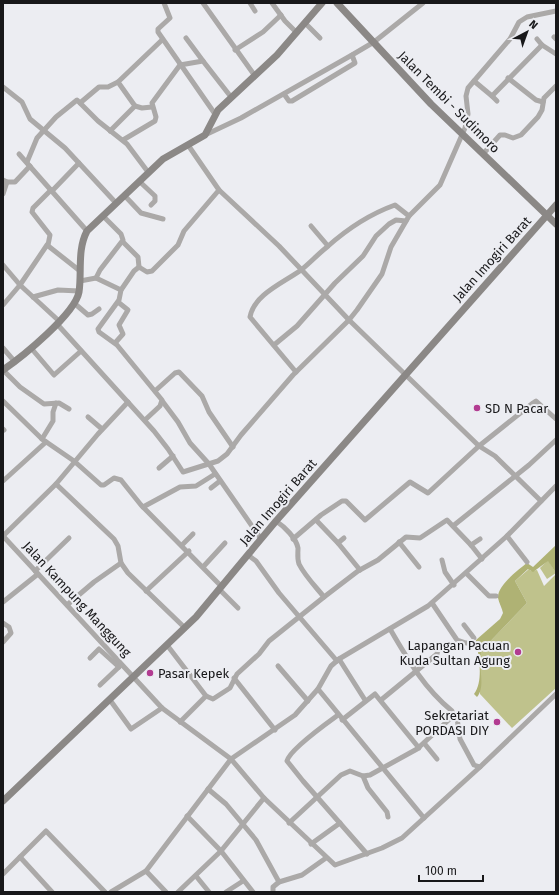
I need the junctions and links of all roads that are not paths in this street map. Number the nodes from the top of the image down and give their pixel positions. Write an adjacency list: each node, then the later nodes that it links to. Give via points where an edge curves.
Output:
1 (164, 3): 16 (street, via 170,17 158,29)
2 (203, 3): 19 (street)
3 (250, 3): 8 (street)
4 (272, 3): 10 (street)
5 (322, 3): 11 (main road)
6 (337, 3): 17 (main road, Jalan Tembi - Sudimoro)
7 (423, 3): 17 (street)
8 (255, 11)
9 (556, 11): 26 (street, via 527,17 519,22 510,39)
10 (281, 15): 12 (street); 19 (street, via 263,32)
11 (305, 23): 12 (main road); 14 (street)
12 (296, 33): 24 (main road)
13 (186, 38): 22 (street)
14 (320, 38)
15 (537, 39): 18 (street)
16 (162, 40): 23 (street); 27 (street)
17 (374, 42): 21 (street); 42 (main road, Jalan Tembi - Sudimoro)
18 (542, 45): 20 (street); 25 (street)
19 (236, 50): 24 (street)
20 (556, 54)
21 (352, 56): 30 (street); 30 (street, via 355,63 292,101)
22 (203, 62): 23 (street); 32 (street)
23 (180, 65): 37 (street, via 154,100); 38 (street)
24 (255, 76): 32 (main road)
25 (508, 78): 31 (street); 34 (street, via 536,100)
26 (474, 81): 31 (street); 42 (street, via 467,92 468,114)
27 (118, 82): 35 (street, via 108,87 99,87); 36 (street)
28 (556, 86): 34 (street)
29 (3, 87): 40 (street, via 22,102 29,118)
30 (284, 94): 41 (street, via 231,124)
31 (492, 96): 33 (street)
32 (231, 98): 38 (main road)
33 (498, 101)
34 (543, 102): 46 (street, via 538,117 521,135 513,138 500,135)
35 (80, 103): 39 (street); 40 (street, via 77,100 73,102)
36 (135, 106): 37 (street); 39 (street)
37 (152, 107): 43 (street, via 155,121)
38 (215, 114): 41 (main road)
39 (110, 131): 43 (street)
40 (44, 132): 47 (street); 48 (street, via 34,143)
41 (205, 134): 44 (main road)
42 (462, 134): 46 (main road, Jalan Tembi - Sudimoro); 62 (street, via 438,188)
43 (123, 140): 49 (street)
44 (188, 145): 49 (main road, via 166,157); 53 (street)
45 (19, 154): 48 (street)
46 (483, 154): 59 (main road, Jalan Tembi - Sudimoro)
47 (79, 163): 52 (street); 56 (street)
48 (28, 164): 50 (street, via 15,182); 52 (street)
49 (148, 172): 51 (main road)
50 (5, 181): 54 (street)
51 (139, 181): 55 (main road); 57 (street, via 155,196)
52 (52, 190): 65 (street); 67 (street, via 32,208 32,212 50,235)
53 (219, 190): 70 (street, via 184,231 177,247 150,272); 71 (street)
54 (3, 194)
55 (124, 195): 56 (main road); 61 (street, via 141,213)
56 (116, 203): 60 (main road)
57 (151, 205)
58 (556, 205): 59 (main road, Jalan Imogiri Barat)
59 (547, 215): 63 (main road, Jalan Tembi - Sudimoro); 94 (main road, Jalan Imogiri Barat)
60 (103, 216): 65 (main road); 66 (street, via 121,234)
61 (163, 219)
62 (408, 219): 68 (street, via 394,205 356,224); 78 (street, via 396,220 389,224 376,236 363,256); 84 (street, via 391,247 382,274)
63 (556, 224)
64 (311, 226): 68 (street)
65 (87, 232): 72 (main road, via 82,247)
66 (123, 242): 70 (street, via 138,257); 73 (street)
67 (48, 245): 72 (street); 75 (street)
68 (328, 246): 71 (street)
69 (3, 265): 75 (street)
70 (139, 267): 76 (street)
71 (302, 270): 78 (street); 87 (street, via 264,296 250,315)
72 (80, 271): 74 (main road)
73 (96, 278): 74 (street); 76 (street)
74 (80, 280): 77 (main road)
75 (20, 285): 79 (street); 82 (street)
76 (120, 290): 80 (street)
77 (79, 291): 79 (street, via 58,290); 81 (main road)
78 (325, 294): 84 (street); 87 (street, via 297,326)
79 (33, 297): 85 (street)
80 (118, 302): 86 (street, via 128,310 119,325 123,334); 86 (street, via 98,330)
81 (74, 303): 83 (street, via 88,315); 85 (main road)
82 (3, 305)
83 (99, 309)
84 (349, 320): 93 (street); 94 (street)
85 (58, 323): 89 (main road); 90 (street)
86 (115, 343): 95 (street)
87 (274, 344): 93 (street)
88 (3, 348): 91 (street)
89 (31, 348): 90 (street, via 54,375); 91 (main road)
90 (81, 351): 97 (street)
91 (15, 362): 92 (main road)
92 (3, 370): 99 (street, via 44,404)
93 (296, 372): 109 (street)
94 (408, 377): 108 (street); 124 (main road, Jalan Imogiri Barat)
95 (155, 391): 98 (street); 109 (street, via 175,372 179,372 202,396 209,412)
96 (3, 402): 106 (street)
97 (128, 402): 104 (street); 105 (street)
98 (163, 402): 104 (street); 112 (street, via 190,443)
99 (56, 403): 100 (street); 106 (street, via 53,421)
100 (69, 409)
101 (554, 413): 103 (street); 108 (street, via 536,401)
102 (88, 418): 105 (street)
103 (556, 419)
104 (145, 420): 110 (street)
105 (102, 428): 111 (street)
106 (44, 440): 111 (street); 116 (street)
107 (556, 440): 115 (street)
108 (479, 446): 115 (street, via 495,456); 123 (street, via 428,493 412,482 365,520 343,501)
109 (233, 448): 112 (street, via 224,457)
110 (173, 456): 112 (street, via 183,472); 113 (street)
111 (74, 461): 118 (street); 122 (street, via 102,485 119,478)
112 (209, 464): 114 (street)
113 (159, 468)
114 (215, 474): 117 (street); 122 (street, via 196,486 180,486)
115 (515, 476): 121 (street); 125 (street)
116 (3, 481)
117 (220, 481): 120 (street); 132 (street)
118 (56, 484): 127 (street); 144 (street, via 116,542)
119 (556, 486): 121 (street)
120 (211, 488)
121 (541, 501): 128 (street)
122 (143, 507): 137 (street)
123 (316, 520): 131 (street); 135 (street)
124 (277, 522): 131 (street); 132 (main road, Jalan Imogiri Barat)
125 (453, 526): 134 (street, via 447,520 420,538 408,536); 138 (street)
126 (193, 534): 137 (street)
127 (3, 536): 148 (street, Jalan Kampung Manggung)
128 (507, 536): 141 (street); 143 (street)
129 (69, 538): 148 (street)
130 (344, 538): 135 (street)
131 (294, 539): 155 (street, via 298,547 300,565)
132 (261, 540): 140 (main road, Jalan Imogiri Barat)
133 (480, 540): 138 (street)
134 (399, 542): 146 (street); 147 (street, via 378,560)
135 (338, 543): 147 (street)
136 (225, 544): 145 (street)
137 (182, 545): 139 (street)
138 (471, 545): 141 (street)
139 (189, 551): 145 (street); 152 (street)
140 (249, 556): 151 (main road, Jalan Imogiri Barat); 160 (street, via 256,561)
141 (482, 559): 149 (street)
142 (442, 560): 150 (street, via 445,572)
143 (526, 562)
144 (121, 563): 152 (street); 158 (street)
145 (202, 567): 151 (street)
146 (419, 567)
147 (360, 570): 155 (street)
148 (36, 572): 156 (street); 158 (street, Jalan Kampung Manggung)
149 (467, 574): 150 (street); 154 (street, via 489,596)
150 (454, 585): 157 (street)
151 (221, 588): 159 (street); 163 (main road, Jalan Imogiri Barat)
152 (146, 591): 163 (street)
153 (3, 592): 156 (street)
154 (496, 596)
155 (324, 598): 160 (street)
156 (5, 600)
157 (432, 603): 162 (street, via 457,640 466,643 474,641); 164 (street)
158 (67, 605): 166 (street, Jalan Kampung Manggung)
159 (238, 608)
160 (300, 617): 171 (street); 176 (street, via 269,641)
161 (3, 623): 165 (street, via 9,627 11,633)
162 (464, 625)
163 (185, 628): 167 (main road, Jalan Imogiri Barat)
164 (390, 629): 171 (street); 174 (street)
165 (3, 642)
166 (104, 644): 169 (street); 172 (street, Jalan Kampung Manggung)
167 (167, 645): 175 (main road, Jalan Imogiri Barat); 180 (street)
168 (444, 645): 174 (street, via 438,649 437,654)
169 (100, 650): 170 (street); 172 (street)
170 (90, 658)
171 (338, 660): 178 (street, via 331,666); 182 (street)
172 (120, 665): 175 (street, Jalan Kampung Manggung); 177 (street)
173 (278, 666): 184 (street)
174 (415, 671): 183 (street); 187 (street, via 426,686 452,711)
175 (134, 677): 181 (main road, Jalan Imogiri Barat); 185 (street, Jalan Kampung Manggung)
176 (234, 678): 180 (street, via 230,688 218,696 213,699); 190 (street)
177 (100, 685)
178 (318, 690): 184 (street); 186 (street)
179 (556, 694): 196 (street)
180 (206, 696): 189 (street)
181 (110, 700): 185 (street, via 131,729); 201 (main road, Jalan Imogiri Barat)
182 (365, 700): 183 (street, via 374,694); 188 (street)
183 (380, 700): 192 (street)
184 (308, 701): 190 (street)
185 (162, 708): 189 (street, Jalan Kampung Manggung)
186 (338, 715): 188 (street); 200 (street, via 287,759)
187 (453, 716): 191 (street); 196 (street, via 458,720 460,739 474,765)
188 (342, 720): 195 (street)
189 (180, 722): 193 (street, Jalan Kampung Manggung)
190 (275, 730): 193 (street)
191 (424, 743): 192 (street); 194 (street)
192 (419, 748): 195 (street)
193 (231, 759): 198 (street); 199 (street, Jalan Kampung Manggung)
194 (437, 759)
195 (382, 767): 197 (street, via 370,775); 204 (street)
196 (480, 767): 204 (street)
197 (363, 776): 200 (street, via 347,772); 203 (street)
198 (208, 789): 202 (street); 207 (street)
199 (264, 798): 206 (street, Jalan Kampung Manggung); 207 (street)
200 (317, 798): 205 (street); 206 (street)
201 (3, 801)
202 (187, 816): 209 (street); 213 (street)
203 (388, 817)
204 (424, 818): 210 (street, via 402,838)
205 (340, 822): 208 (street); 210 (street)
206 (289, 823): 208 (street, Jalan Kampung Manggung)
207 (244, 824): 209 (street); 217 (street, via 256,840)
208 (311, 844): 212 (street, Jalan Kampung Manggung)
209 (221, 851): 215 (street); 216 (street)
210 (367, 854): 212 (street, via 339,865 332,864)
211 (20, 857): 214 (street); 218 (street); 219 (street, via 46,831)
212 (326, 858): 217 (street, via 302,875)
213 (146, 871): 220 (street); 221 (street)
214 (3, 874)
215 (196, 876): 222 (street); 223 (street)
216 (244, 881): 224 (street); 225 (street)
217 (279, 882): 226 (street, via 273,887)
218 (52, 892)
219 (105, 892)
220 (111, 892)
221 (166, 892)
222 (178, 892)
223 (209, 892)
224 (226, 892)
225 (253, 892)
226 (273, 892)

